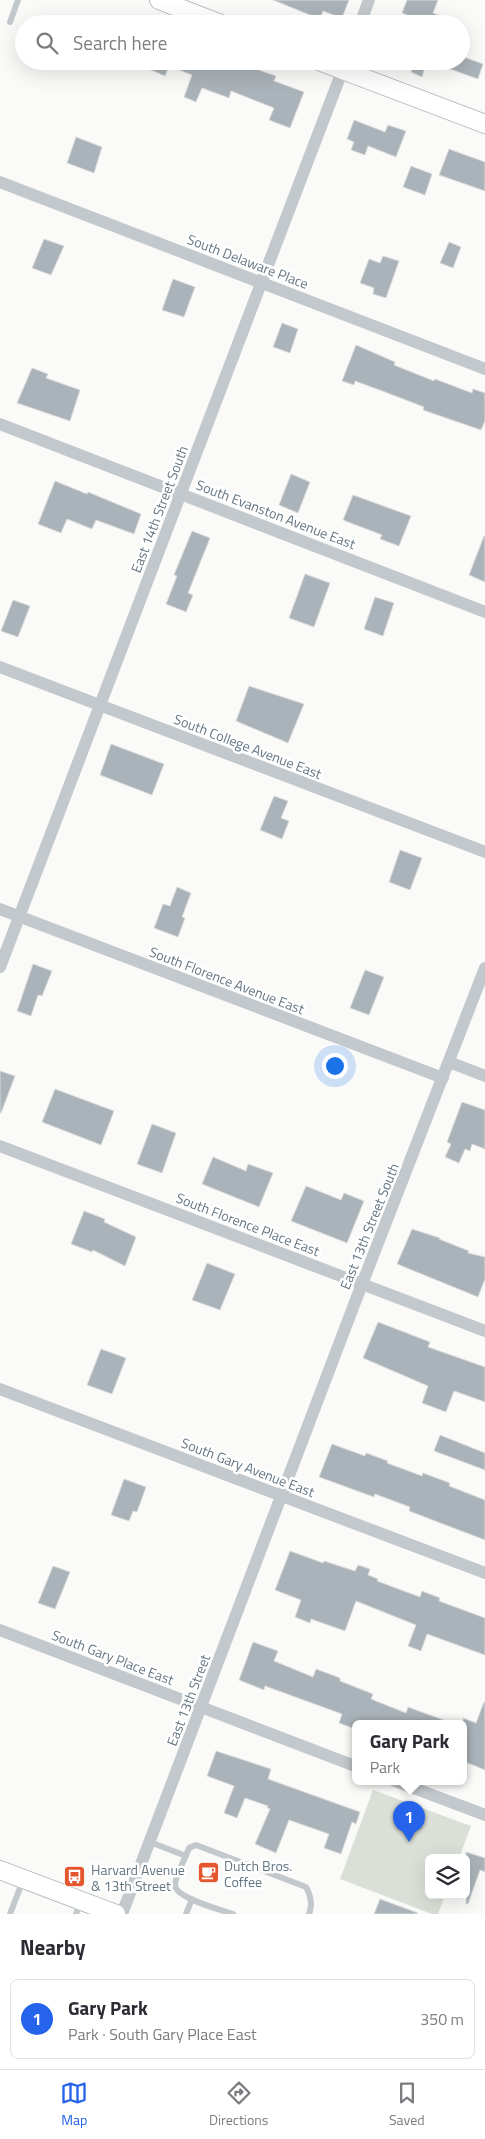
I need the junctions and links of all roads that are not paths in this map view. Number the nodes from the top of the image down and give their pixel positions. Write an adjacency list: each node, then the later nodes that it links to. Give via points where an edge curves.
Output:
1 (18, 0): 6 (lane)
2 (159, 0): 4 (main road)
3 (369, 0): 5 (street)
4 (198, 15)
5 (363, 15)
6 (10, 22)
7 (342, 70): 11 (street, East 14th Street South)
8 (354, 70): 9 (main road)
9 (485, 124)
10 (0, 182): 11 (street, South Delaware Place)
11 (261, 282): 12 (street, South Delaware Place); 14 (street, East 14th Street South)
12 (485, 369)
13 (0, 424): 14 (street, South Evanston Avenue East)
14 (181, 494): 15 (street, South Evanston Avenue East); 17 (street, East 14th Street South)
15 (485, 612)
16 (0, 667): 17 (street, South College Avenue East)
17 (100, 706): 18 (street, South College Avenue East); 20 (street, East 14th Street South)
18 (485, 852)
19 (0, 910): 20 (street, South Florence Avenue East)
20 (19, 917): 21 (street, East 14th Street South); 25 (street, South Florence Avenue East)
21 (0, 967)
22 (485, 968): 23 (street, East 13th Street South)
23 (449, 1062): 24 (street); 25 (street, East 13th Street South)
24 (485, 1076)
25 (443, 1078): 27 (street, East 13th Street South)
26 (0, 1146): 27 (street, South Florence Place East)
27 (362, 1284): 28 (street, South Florence Place East); 30 (street, East 13th Street South)
28 (485, 1332)
29 (0, 1389): 30 (street, South Gary Avenue East)
30 (281, 1496): 31 (street, South Gary Avenue East); 33 (street, East 13th Street)
31 (485, 1573)
32 (0, 1630): 33 (street, South Gary Place East)
33 (202, 1707): 34 (street, South Gary Place East); 37 (street, East 13th Street)
34 (352, 1765)
35 (406, 1785): 36 (street)
36 (485, 1815)
37 (150, 1842): 38 (lane); 45 (street, East 13th Street)
38 (186, 1856): 41 (lane, via 175,1885 177,1891); 48 (lane, via 189,1848 196,1846 306,1887 311,1896)
39 (0, 1870): 40 (main road)
40 (24, 1879): 42 (main road); 43 (lane)
41 (192, 1899): 46 (lane); 47 (lane)
42 (78, 1907): 44 (main road)
43 (10, 1914)
44 (116, 1914)
45 (122, 1914)
46 (186, 1914)
47 (232, 1914)
48 (309, 1914)

